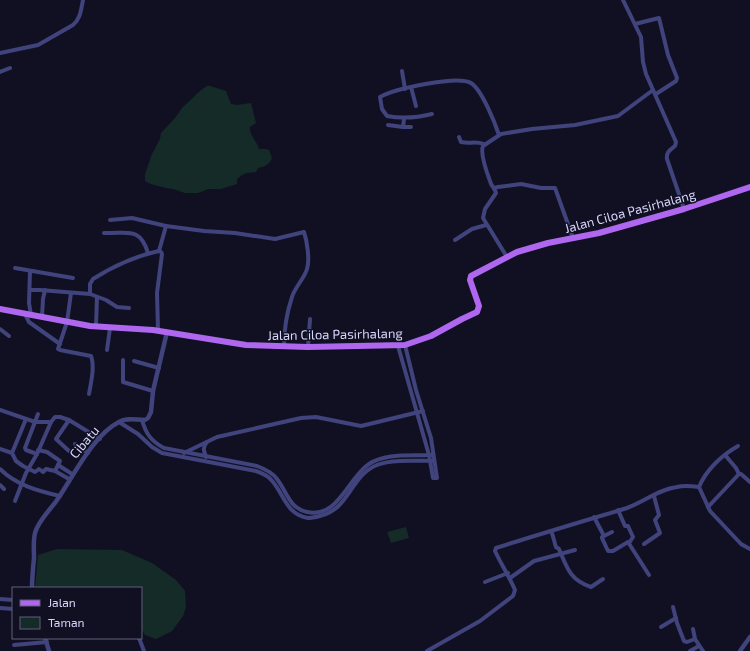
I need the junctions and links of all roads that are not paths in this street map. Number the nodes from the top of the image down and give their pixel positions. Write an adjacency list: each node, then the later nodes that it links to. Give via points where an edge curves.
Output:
1 (83, 0): 4 (street, via 82,11 73,25 38,45)
2 (623, 0): 3 (street)
3 (635, 24): 10 (street, via 642,42 643,62); 10 (street, via 658,18 677,78 676,81)
4 (0, 53)
5 (10, 68): 7 (street)
6 (402, 71): 9 (street)
7 (0, 72)
8 (411, 87): 9 (street); 11 (street); 17 (street, via 451,80 470,83 482,98)
9 (406, 89): 13 (street, via 380,98 385,115)
10 (654, 92): 17 (street, via 618,116 575,125); 22 (street, via 676,142 666,155)
11 (416, 106)
12 (432, 114): 13 (street)
13 (404, 119): 15 (street)
14 (388, 125): 15 (street)
15 (403, 127): 16 (street)
16 (411, 127)
17 (499, 135): 19 (street)
18 (459, 137): 19 (street, via 464,143)
19 (484, 144): 21 (street, via 484,161 490,183)
20 (750, 187): 22 (main road, Jalan Ciloa Pasirhalang)
21 (494, 188): 24 (street, via 495,194 483,214); 27 (street, via 521,184 555,188)
22 (684, 209): 27 (main road, Jalan Ciloa Pasirhalang)
23 (110, 220): 25 (street, via 132,218)
24 (486, 225): 28 (street, via 472,229); 31 (street)
25 (166, 226): 29 (street); 55 (street, via 275,239 304,232 307,269 292,295)
26 (104, 233): 30 (street, via 138,234 145,243)
27 (573, 238): 31 (main road, Jalan Ciloa Pasirhalang, via 517,252)
28 (455, 240)
29 (158, 251): 30 (street); 49 (street, via 162,254)
30 (148, 253): 38 (street, via 122,263 93,279)
31 (507, 257): 53 (main road, Jalan Ciloa Pasirhalang, via 471,276 479,306 478,312 431,336)
32 (15, 268): 33 (street)
33 (30, 271): 34 (street); 35 (street)
34 (73, 278)
35 (30, 290): 36 (street); 42 (street)
36 (45, 290): 37 (street); 43 (street)
37 (71, 293): 38 (street); 45 (street)
38 (90, 294): 39 (street)
39 (97, 297): 40 (street, via 117,307); 46 (street)
40 (129, 308)
41 (0, 309): 42 (main road, Jalan Ciloa Pasirhalang)
42 (28, 315): 43 (main road, Jalan Ciloa Pasirhalang); 52 (street, via 29,322)
43 (42, 317): 45 (main road, Jalan Ciloa Pasirhalang)
44 (310, 319): 56 (street)
45 (66, 322): 46 (main road, Jalan Ciloa Pasirhalang); 52 (street)
46 (96, 326): 47 (main road, Jalan Ciloa Pasirhalang)
47 (110, 328): 49 (main road, Jalan Ciloa Pasirhalang); 57 (street)
48 (0, 329): 51 (street)
49 (158, 330): 50 (main road, Jalan Ciloa Pasirhalang)
50 (168, 332): 55 (main road, Jalan Ciloa Pasirhalang, via 243,344); 60 (street)
51 (9, 336)
52 (60, 344): 62 (street, via 60,350 86,354 92,358)
53 (405, 345): 54 (main road, Jalan Ciloa Pasirhalang); 64 (street)
54 (398, 346): 56 (main road, Jalan Ciloa Pasirhalang); 65 (street)
55 (284, 347): 56 (main road, Jalan Ciloa Pasirhalang)
56 (308, 347)
57 (107, 350)
58 (123, 360): 61 (street, via 123,382)
59 (134, 361): 60 (street)
60 (159, 368): 61 (street)
61 (153, 391): 69 (street, via 151,412 148,418)
62 (89, 394)
63 (0, 410): 67 (street)
64 (423, 411): 65 (street); 87 (street, via 431,438)
65 (417, 412): 76 (street, via 360,426 316,417 301,418); 87 (street)
66 (38, 414): 70 (street)
67 (26, 419): 70 (street); 84 (street)
68 (69, 420): 71 (street, via 60,417); 75 (street); 82 (street, via 56,439)
69 (142, 420): 72 (street); 73 (street)
70 (35, 422): 71 (street); 83 (street, via 25,450)
71 (51, 422): 83 (street)
72 (118, 422): 74 (street); 75 (street, Cibatu)
73 (145, 429): 74 (street); 77 (street)
74 (138, 434): 80 (street)
75 (100, 439): 85 (street, Cibatu)
76 (209, 440): 86 (street); 89 (street, via 204,446)
77 (155, 443): 80 (street); 86 (street)
78 (75, 444): 85 (street)
79 (738, 446): 88 (street)
80 (152, 447): 89 (street, via 170,455)
81 (0, 449): 84 (street)
82 (69, 451)
83 (38, 452): 91 (street, via 47,452 59,460); 92 (street)
84 (12, 453): 92 (street, via 16,460)
85 (88, 453): 95 (street, Cibatu)
86 (184, 453): 89 (street)
87 (431, 455): 89 (street, via 391,457 369,464 352,480 333,506 317,512 308,512 290,502 277,478 266,469); 90 (street)
88 (725, 455): 96 (street); 102 (street, via 706,473)
89 (206, 460): 90 (street, via 264,474 273,481 286,505 308,518 336,510 366,472 378,465)
90 (432, 461): 97 (street)
91 (58, 465): 94 (street); 95 (street)
92 (29, 468): 94 (street, via 36,472 38,469 44,472 45,468); 100 (street)
93 (0, 469): 100 (street)
94 (55, 471): 98 (street)
95 (72, 474): 98 (street, Cibatu)
96 (739, 474): 99 (street); 107 (street)
97 (435, 478)
98 (69, 479): 104 (street, Cibatu)
99 (750, 482)
100 (22, 484): 104 (street); 106 (street)
101 (0, 485): 103 (street)
102 (699, 487): 105 (street, via 677,486); 107 (street)
103 (4, 489)
104 (60, 496): 123 (street, Cibatu, via 35,532)
105 (654, 496): 108 (street); 114 (street, via 660,516 656,520 660,533)
106 (15, 501)
107 (708, 507): 115 (street, via 714,516)
108 (618, 510): 109 (street); 113 (street, via 633,538)
109 (594, 517): 110 (street); 112 (street)
110 (551, 531): 117 (street, via 556,548); 118 (street, via 496,548 495,551)
111 (612, 532): 112 (street)
112 (604, 536): 113 (street, via 602,539 609,552)
113 (629, 543): 119 (street)
114 (644, 544)
115 (750, 549)
116 (575, 550): 117 (street)
117 (561, 554): 120 (street, via 534,561); 121 (street, via 569,573 577,581 590,588)
118 (508, 573): 120 (street); 122 (street)
119 (649, 575)
120 (510, 578): 141 (street, via 515,590 513,596 480,621)
121 (603, 579)
122 (486, 582)
123 (32, 587)
124 (0, 599): 125 (street)
125 (12, 600)
126 (673, 607): 129 (street)
127 (0, 608): 128 (street)
128 (12, 609)
129 (676, 621): 130 (street); 131 (street); 134 (street, via 679,633 686,642)
130 (672, 626)
131 (661, 627)
132 (693, 628): 134 (street)
133 (750, 637): 144 (street)
134 (695, 638): 138 (street)
135 (139, 639): 140 (street)
136 (46, 640): 137 (street); 139 (street)
137 (14, 645)
138 (699, 646): 142 (street); 143 (street)
139 (49, 651)
140 (144, 651)
141 (427, 651)
142 (690, 651)
143 (703, 651)
144 (740, 651)

